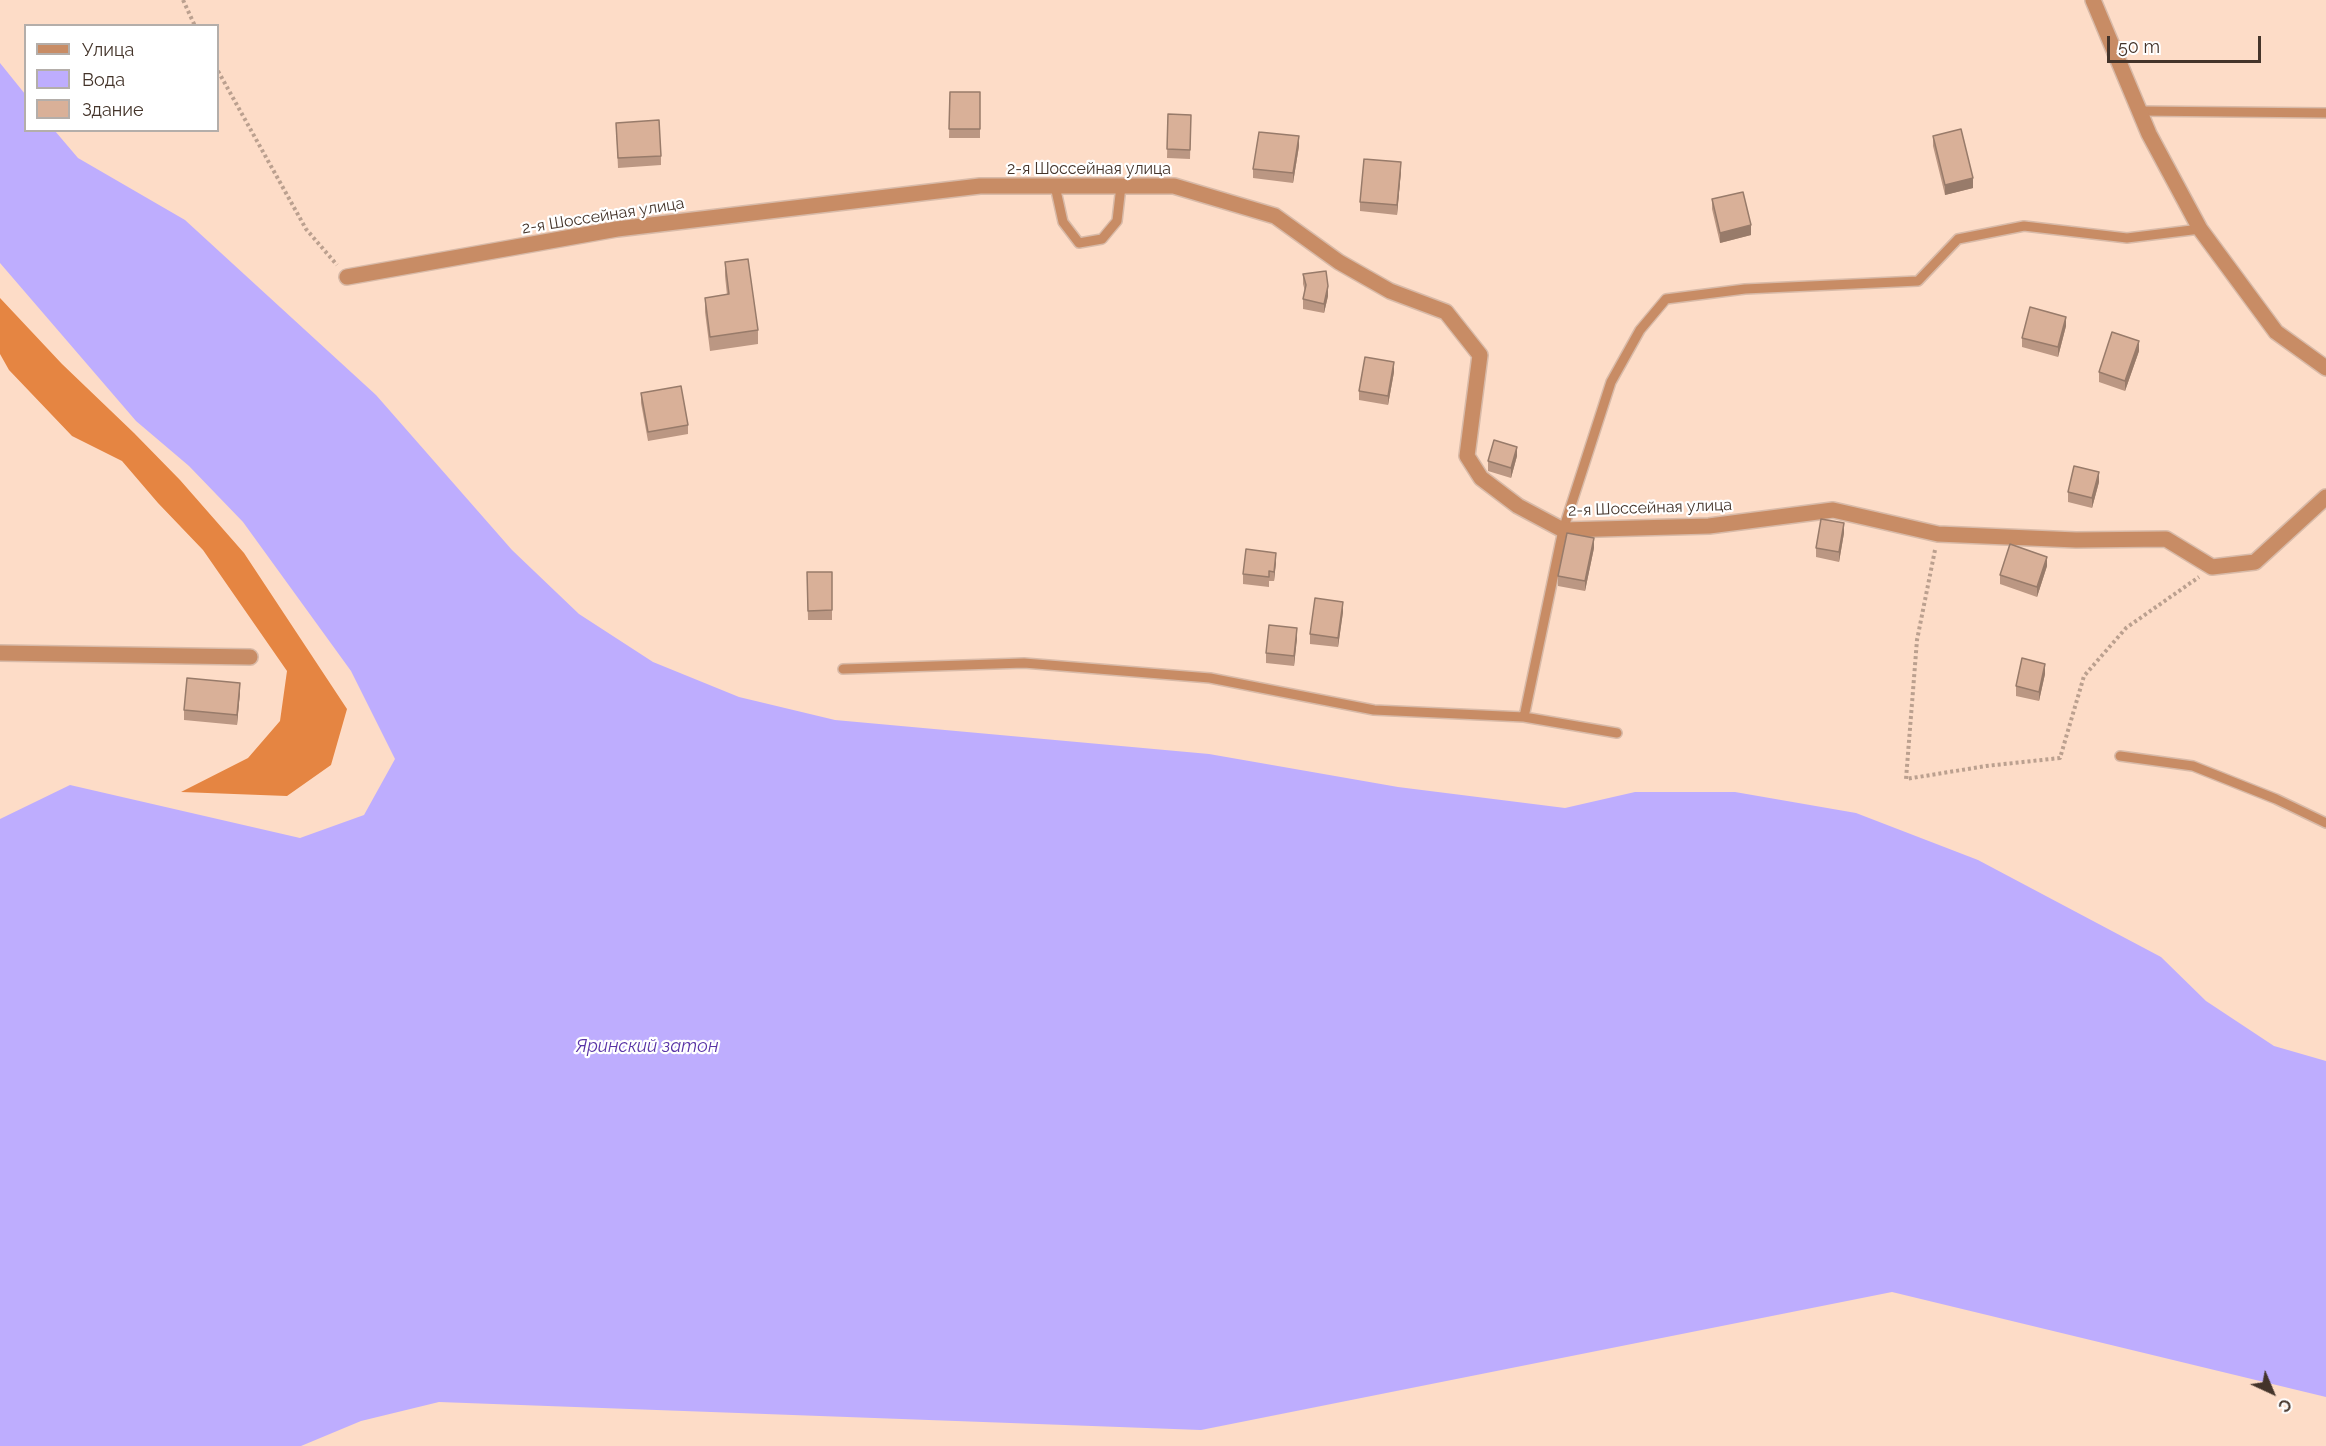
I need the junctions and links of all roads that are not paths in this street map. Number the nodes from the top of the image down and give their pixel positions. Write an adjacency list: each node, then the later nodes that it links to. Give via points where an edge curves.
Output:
1 (2093, 0): 2 (street)
2 (2139, 111): 3 (lane); 6 (street)
3 (2326, 113)
4 (1055, 186): 5 (street, 2-я Шоссейная улица); 5 (lane, via 1063,222 1079,243 1102,239 1116,221); 7 (street, 2-я Шоссейная улица, via 980,186 617,229)
5 (1121, 186): 10 (street, 2-я Шоссейная улица, via 1174,186 1275,216 1339,262 1390,291 1446,312 1480,355 1467,456 1481,478 1518,506)
6 (2200, 228): 8 (street, via 2276,332); 10 (lane, via 2127,238 2024,226 1958,239 1918,281 1745,290 1666,299 1640,330 1611,382)
7 (347, 277)
8 (2326, 368)
9 (2326, 497): 10 (street, 2-я Шоссейная улица, via 2255,562 2212,567 2166,539 1938,534 1833,510 1708,526)
10 (1563, 530): 14 (lane)
11 (0, 652): 12 (street)
12 (250, 657)
13 (843, 669): 14 (lane, via 1024,663 1210,678 1374,710)
14 (1524, 717): 15 (lane)
15 (1617, 733)
16 (2120, 756): 17 (lane, via 2193,766)
17 (2326, 823)

